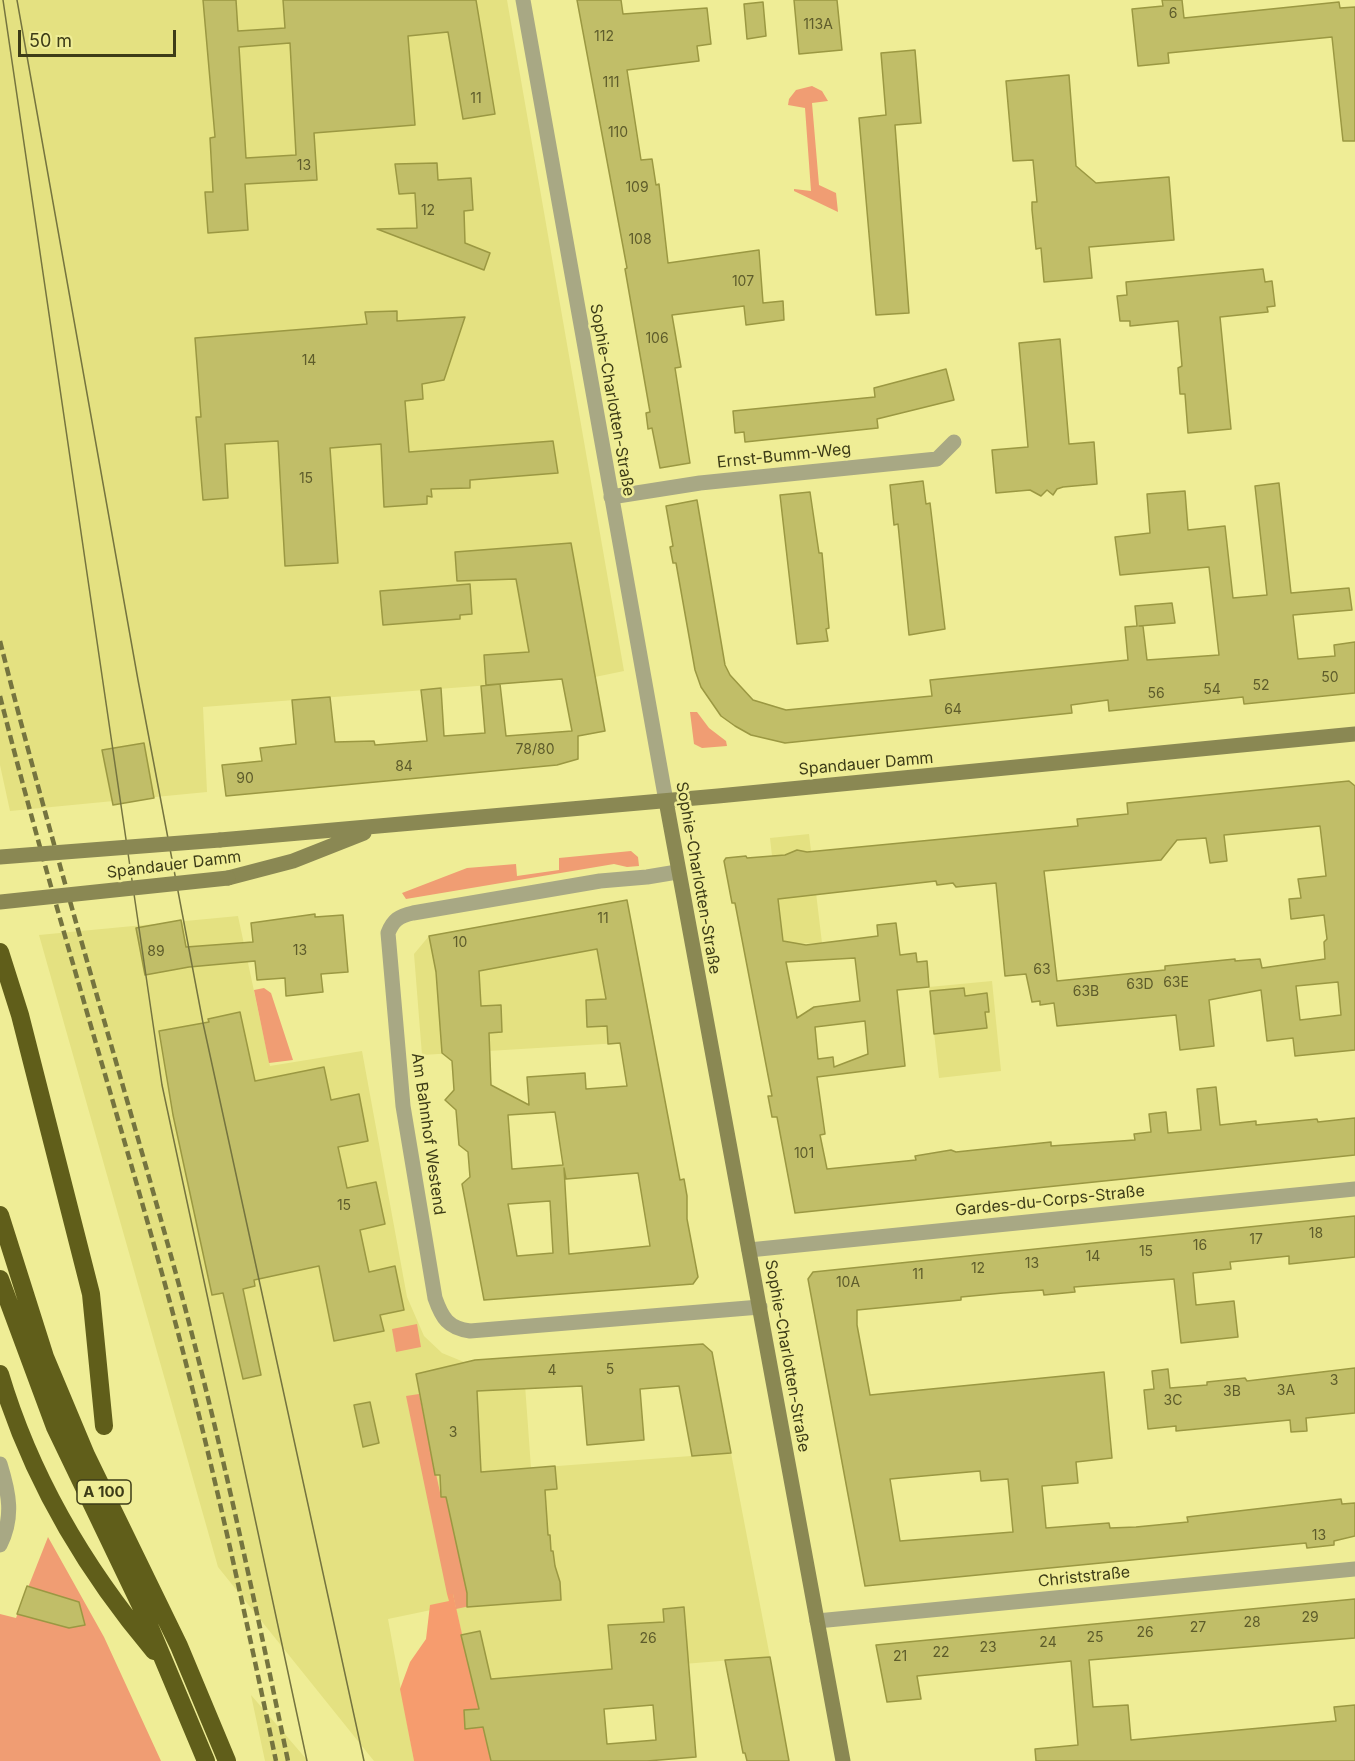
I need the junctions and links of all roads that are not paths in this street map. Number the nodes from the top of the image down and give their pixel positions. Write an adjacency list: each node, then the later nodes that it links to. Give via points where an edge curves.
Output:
1 (523, 0): 3 (street, Sophie-Charlotten-Straße)
2 (954, 442): 3 (street, Ernst-Bumm-Weg, via 936,459 700,483)
3 (612, 497): 5 (street, Sophie-Charlotten-Straße)
4 (1355, 734): 5 (main road, Spandauer Damm)
5 (666, 801): 6 (main road, Spandauer Damm); 8 (main road, Sophie-Charlotten-Straße)
6 (381, 827): 7 (main road, Spandauer Damm, bridge); 9 (main road, Spandauer Damm, bridge, via 293,861 228,878)
7 (0, 857)
8 (677, 872): 13 (main road, Sophie-Charlotten-Straße); 15 (street, Am Bahnhof Westend, via 600,880 424,910 401,916 392,923 388,933 403,1106 435,1298 441,1316 451,1326 470,1331)
9 (0, 902)
10 (0, 952): 17 (highway, via 20,1015 91,1294)
11 (1355, 1189): 13 (street, Gardes-du-Corps-Straße)
12 (0, 1215): 24 (highway, A 100, via 49,1368)
13 (749, 1250): 15 (main road, Sophie-Charlotten-Straße)
14 (0, 1279): 22 (highway, A 100, via 55,1427)
15 (760, 1307): 21 (main road, Sophie-Charlotten-Straße)
16 (0, 1374): 22 (highway, via 9,1406 50,1502 103,1586)
17 (104, 1426)
18 (0, 1464): 19 (street, via 9,1494 9,1518)
19 (0, 1545)
20 (1355, 1569): 21 (street, Christstraße)
21 (817, 1621): 25 (main road, Sophie-Charlotten-Straße)
22 (169, 1668): 23 (highway, A 100)
23 (206, 1761)
24 (227, 1761)
25 (843, 1761)

